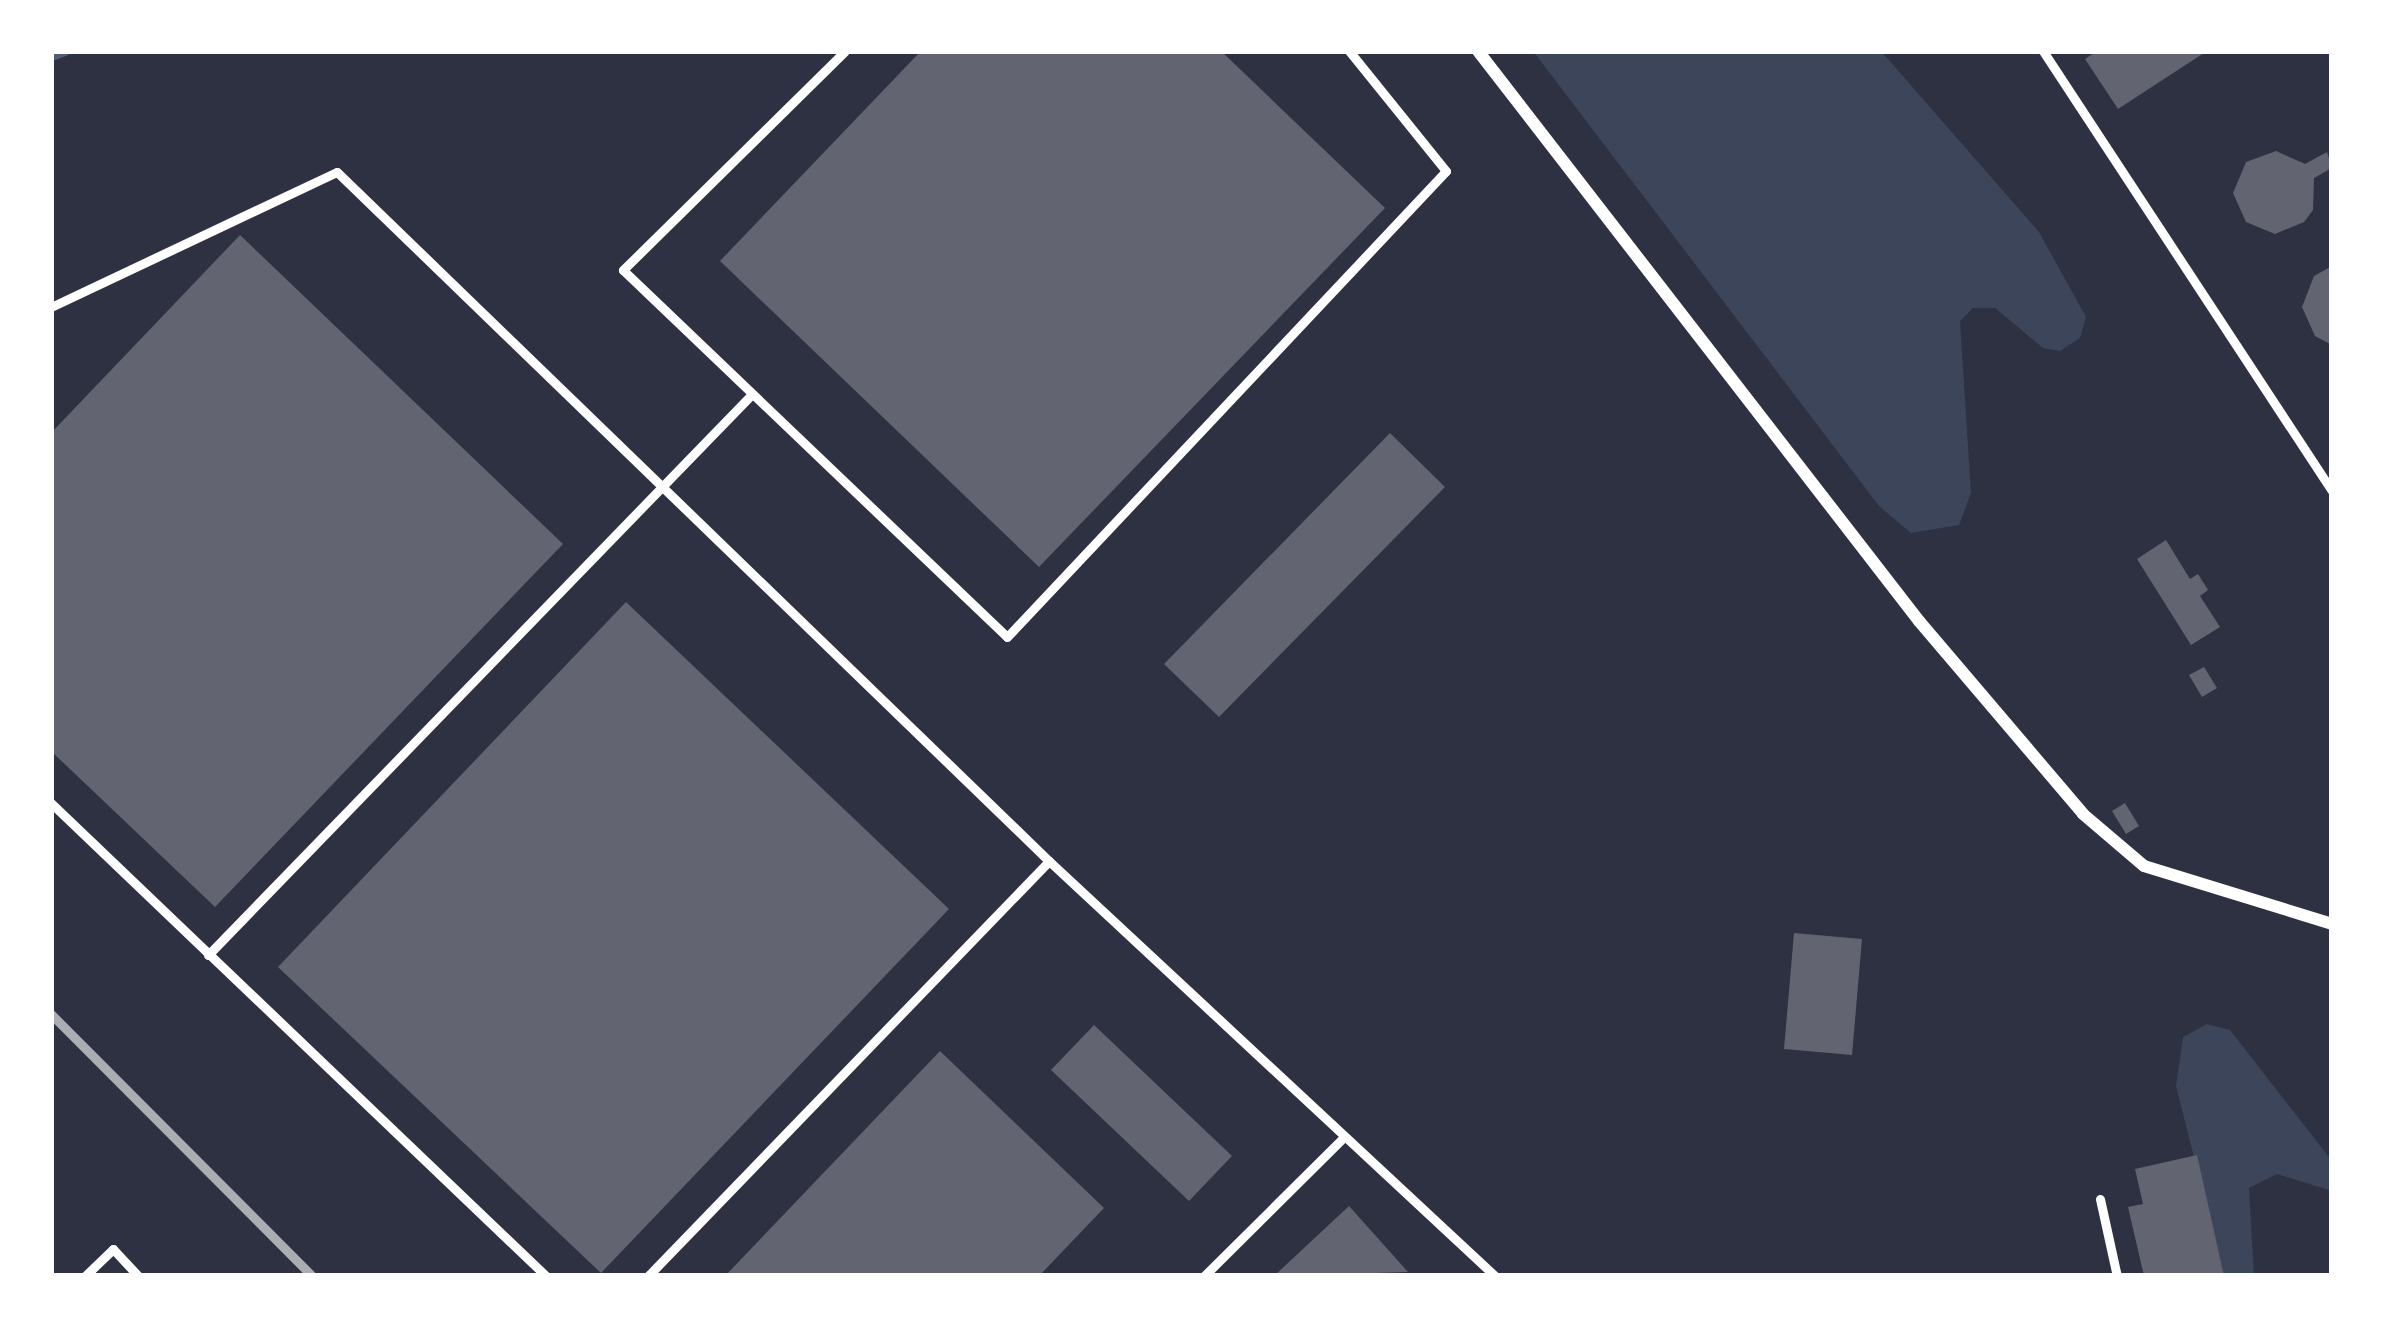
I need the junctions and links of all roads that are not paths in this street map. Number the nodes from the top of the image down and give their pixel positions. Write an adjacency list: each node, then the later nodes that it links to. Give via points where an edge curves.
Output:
1 (845, 51): 6 (lane, via 622,270)
2 (1348, 51): 6 (lane, via 1446,171 1007,637)
3 (1478, 51): 11 (street, via 1919,621 2083,814 2144,866)
4 (2043, 51): 8 (lane)
5 (51, 308): 7 (lane, via 337,172)
6 (751, 395): 7 (lane)
7 (661, 486): 10 (lane); 12 (lane)
8 (2332, 490)
9 (51, 803): 12 (lane)
10 (1049, 861): 13 (lane); 18 (lane)
11 (2332, 924)
12 (208, 955): 17 (lane)
13 (1343, 1138): 19 (lane); 20 (lane)
14 (2100, 1199): 21 (lane)
15 (85, 1276): 16 (lane, via 113,1249)
16 (138, 1276)
17 (546, 1276)
18 (648, 1276)
19 (1204, 1276)
20 (1495, 1276)
21 (2117, 1276)

